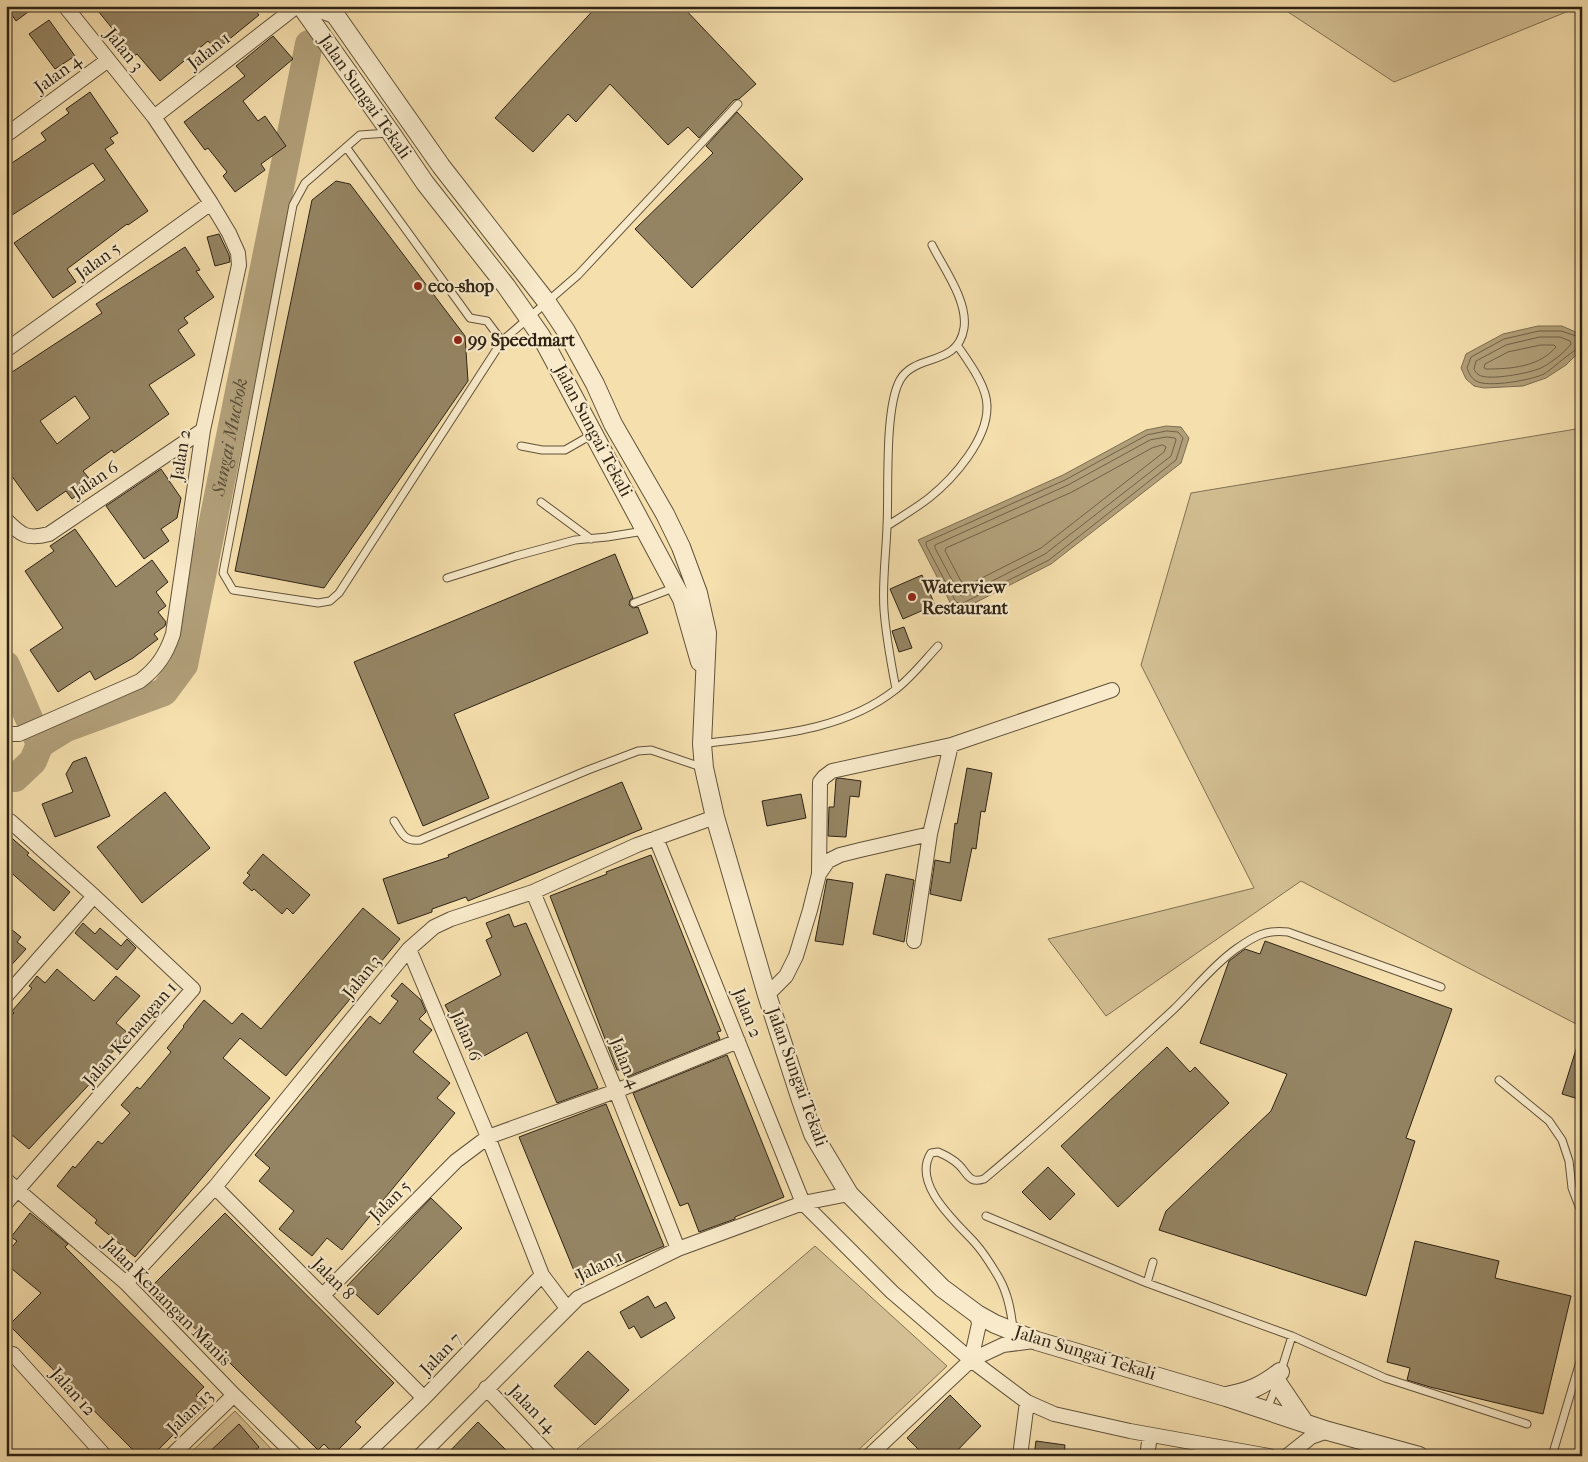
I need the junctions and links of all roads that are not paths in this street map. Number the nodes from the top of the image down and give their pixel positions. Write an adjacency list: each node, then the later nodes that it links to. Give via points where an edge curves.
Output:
1 (65, 6): 5 (street, Jalan 3)
2 (305, 6): 4 (street)
3 (291, 8): 7 (street, Jalan 1); 8 (street, Jalan Sungai Tekali)
4 (333, 12): 13 (street, Jalan Sungai Tekali, via 441,166)
5 (108, 60): 7 (street, Jalan 3); 9 (street, Jalan 4)
6 (738, 104): 13 (lane, via 578,275)
7 (154, 117): 11 (street, Jalan 2)
8 (391, 133): 10 (lane, via 360,135); 14 (street, Jalan Sungai Tekali, via 425,183)
9 (6, 135)
10 (346, 147): 15 (lane, via 470,318 486,321); 15 (lane, via 305,183 293,205 222,572 233,590 318,603 330,601 339,593)
11 (211, 203): 17 (street, Jalan 5); 18 (street, Jalan 2, via 234,244 239,265)
12 (932, 245): 16 (lane, via 965,316 964,331)
13 (546, 301): 14 (lane); 30 (street, Jalan Sungai Tekali, via 595,384 613,424 681,546 698,593 707,633)
14 (528, 317): 15 (lane); 19 (street, Jalan Sungai Tekali)
15 (502, 341)
16 (957, 345): 23 (lane, via 947,355 909,369 896,389 890,433); 23 (lane, via 979,378 988,405 985,424 974,448 955,472 929,498)
17 (6, 350)
18 (203, 430): 22 (street, Jalan 6, via 49,534 26,536); 33 (street, Jalan 2, via 173,634 154,670 140,681)
19 (594, 434): 20 (lane, via 565,450); 24 (street, Jalan Sungai Tekali)
20 (521, 446)
21 (541, 502): 25 (lane)
22 (6, 520)
23 (887, 526): 31 (lane, via 884,608)
24 (647, 531): 25 (lane); 27 (street, Jalan Sungai Tekali)
25 (591, 539): 26 (lane, via 575,540)
26 (447, 578)
27 (676, 587): 28 (lane); 30 (street, Jalan Sungai Tekali)
28 (634, 603)
29 (938, 646): 31 (lane)
30 (705, 682): 34 (street, Jalan Sungai Tekali)
31 (896, 689): 34 (lane, via 872,706 816,728)
32 (1112, 690): 35 (street)
33 (12, 734)
34 (702, 744): 36 (street, Jalan Sungai Tekali)
35 (951, 745): 40 (street); 42 (street, via 832,771 824,777 820,782)
36 (704, 768): 37 (street, Jalan Sungai Tekali); 39 (lane, via 651,750 638,752 420,840 412,841 404,836)
37 (714, 817): 41 (street, Jalan 3); 48 (street, Jalan Sungai Tekali)
38 (6, 820): 44 (street, Jalan Kenangan 1)
39 (394, 821)
40 (930, 834): 42 (street, via 840,855 828,861); 45 (street)
41 (656, 838): 43 (street, Jalan 3); 50 (street, Jalan 2)
42 (819, 874): 48 (street, via 796,956 786,976)
43 (533, 892): 46 (street, Jalan 3, via 451,919 434,928); 52 (street, Jalan 4)
44 (94, 896): 49 (street); 56 (street, Jalan Kenangan 1, via 193,991)
45 (914, 941)
46 (409, 949): 53 (street, Jalan 6); 55 (street, Jalan 3)
47 (1441, 987): 70 (lane, via 1288,932 1273,930 1231,953 984,1180 974,1181 958,1164 938,1152 932,1154 927,1166 930,1186 942,1207 975,1243 1000,1279 1011,1306)
48 (767, 995): 57 (street, Jalan Sungai Tekali, via 813,1134)
49 (6, 996)
50 (738, 1041): 52 (street); 58 (street, Jalan 2)
51 (1498, 1080): 60 (lane, via 1549,1121 1562,1140 1569,1161 1572,1188)
52 (616, 1091): 53 (street); 62 (street, Jalan 4)
53 (488, 1137): 64 (street, Jalan 6); 67 (street, Jalan 5, via 456,1161)
54 (6, 1180): 56 (street, Jalan Kenangan Manis)
55 (215, 1187): 66 (street, Jalan 3); 67 (street, Jalan 8)
56 (18, 1190): 59 (street, Jalan Kenangan 1); 66 (street, Jalan Kenangan Manis)
57 (849, 1194): 58 (street, Jalan 1); 69 (street, Jalan Sungai Tekali, via 942,1288)
58 (803, 1203): 62 (street, Jalan 1); 75 (street, via 892,1292)
59 (6, 1204)
60 (1582, 1214)
61 (986, 1216): 65 (lane)
62 (678, 1249): 68 (street, Jalan 1, via 578,1298)
63 (1153, 1262): 65 (lane)
64 (542, 1275): 68 (street, Jalan 6); 80 (street, Jalan 7)
65 (1147, 1282): 71 (lane)
66 (126, 1283): 78 (street, Jalan Kenangan Manis)
67 (323, 1295): 80 (street, Jalan 8)
68 (567, 1308): 77 (street, Jalan 1)
69 (977, 1314): 70 (street, Jalan Sungai Tekali); 75 (street, via 979,1324)
70 (1013, 1332): 72 (street, Jalan Sungai Tekali)
71 (1292, 1336): 76 (lane); 84 (lane, via 1385,1378)
72 (1038, 1341): 75 (street, via 1002,1345); 79 (street, Jalan Sungai Tekali)
73 (13, 1354): 87 (street, Jalan 12)
74 (1582, 1355): 99 (lane)
75 (971, 1360): 81 (street); 93 (street)
76 (1279, 1377): 79 (street, via 1245,1393); 82 (lane); 83 (street)
77 (486, 1388): 91 (street, Jalan 1); 92 (street, Jalan 14)
78 (234, 1395): 88 (street, Jalan 13); 89 (street, Jalan Kenangan Manis)
79 (1226, 1397): 82 (street, Jalan Sungai Tekali)
80 (424, 1398): 90 (street, Jalan 7)
81 (1026, 1402): 86 (street, via 1054,1414); 94 (street)
82 (1267, 1409): 83 (street, Jalan Sungai Tekali)
83 (1304, 1422): 85 (street, Jalan Sungai Tekali)
84 (1527, 1424)
85 (1328, 1430): 97 (street, via 1311,1437); 98 (street, Jalan Sungai Tekali)
86 (1150, 1436): 95 (street); 96 (street)
87 (105, 1456)
88 (172, 1456)
89 (296, 1456)
90 (364, 1456)
91 (420, 1456)
92 (550, 1456)
93 (869, 1456)
94 (1020, 1456)
95 (1147, 1456)
96 (1269, 1456)
97 (1286, 1456)
98 (1418, 1456)
99 (1552, 1456)

